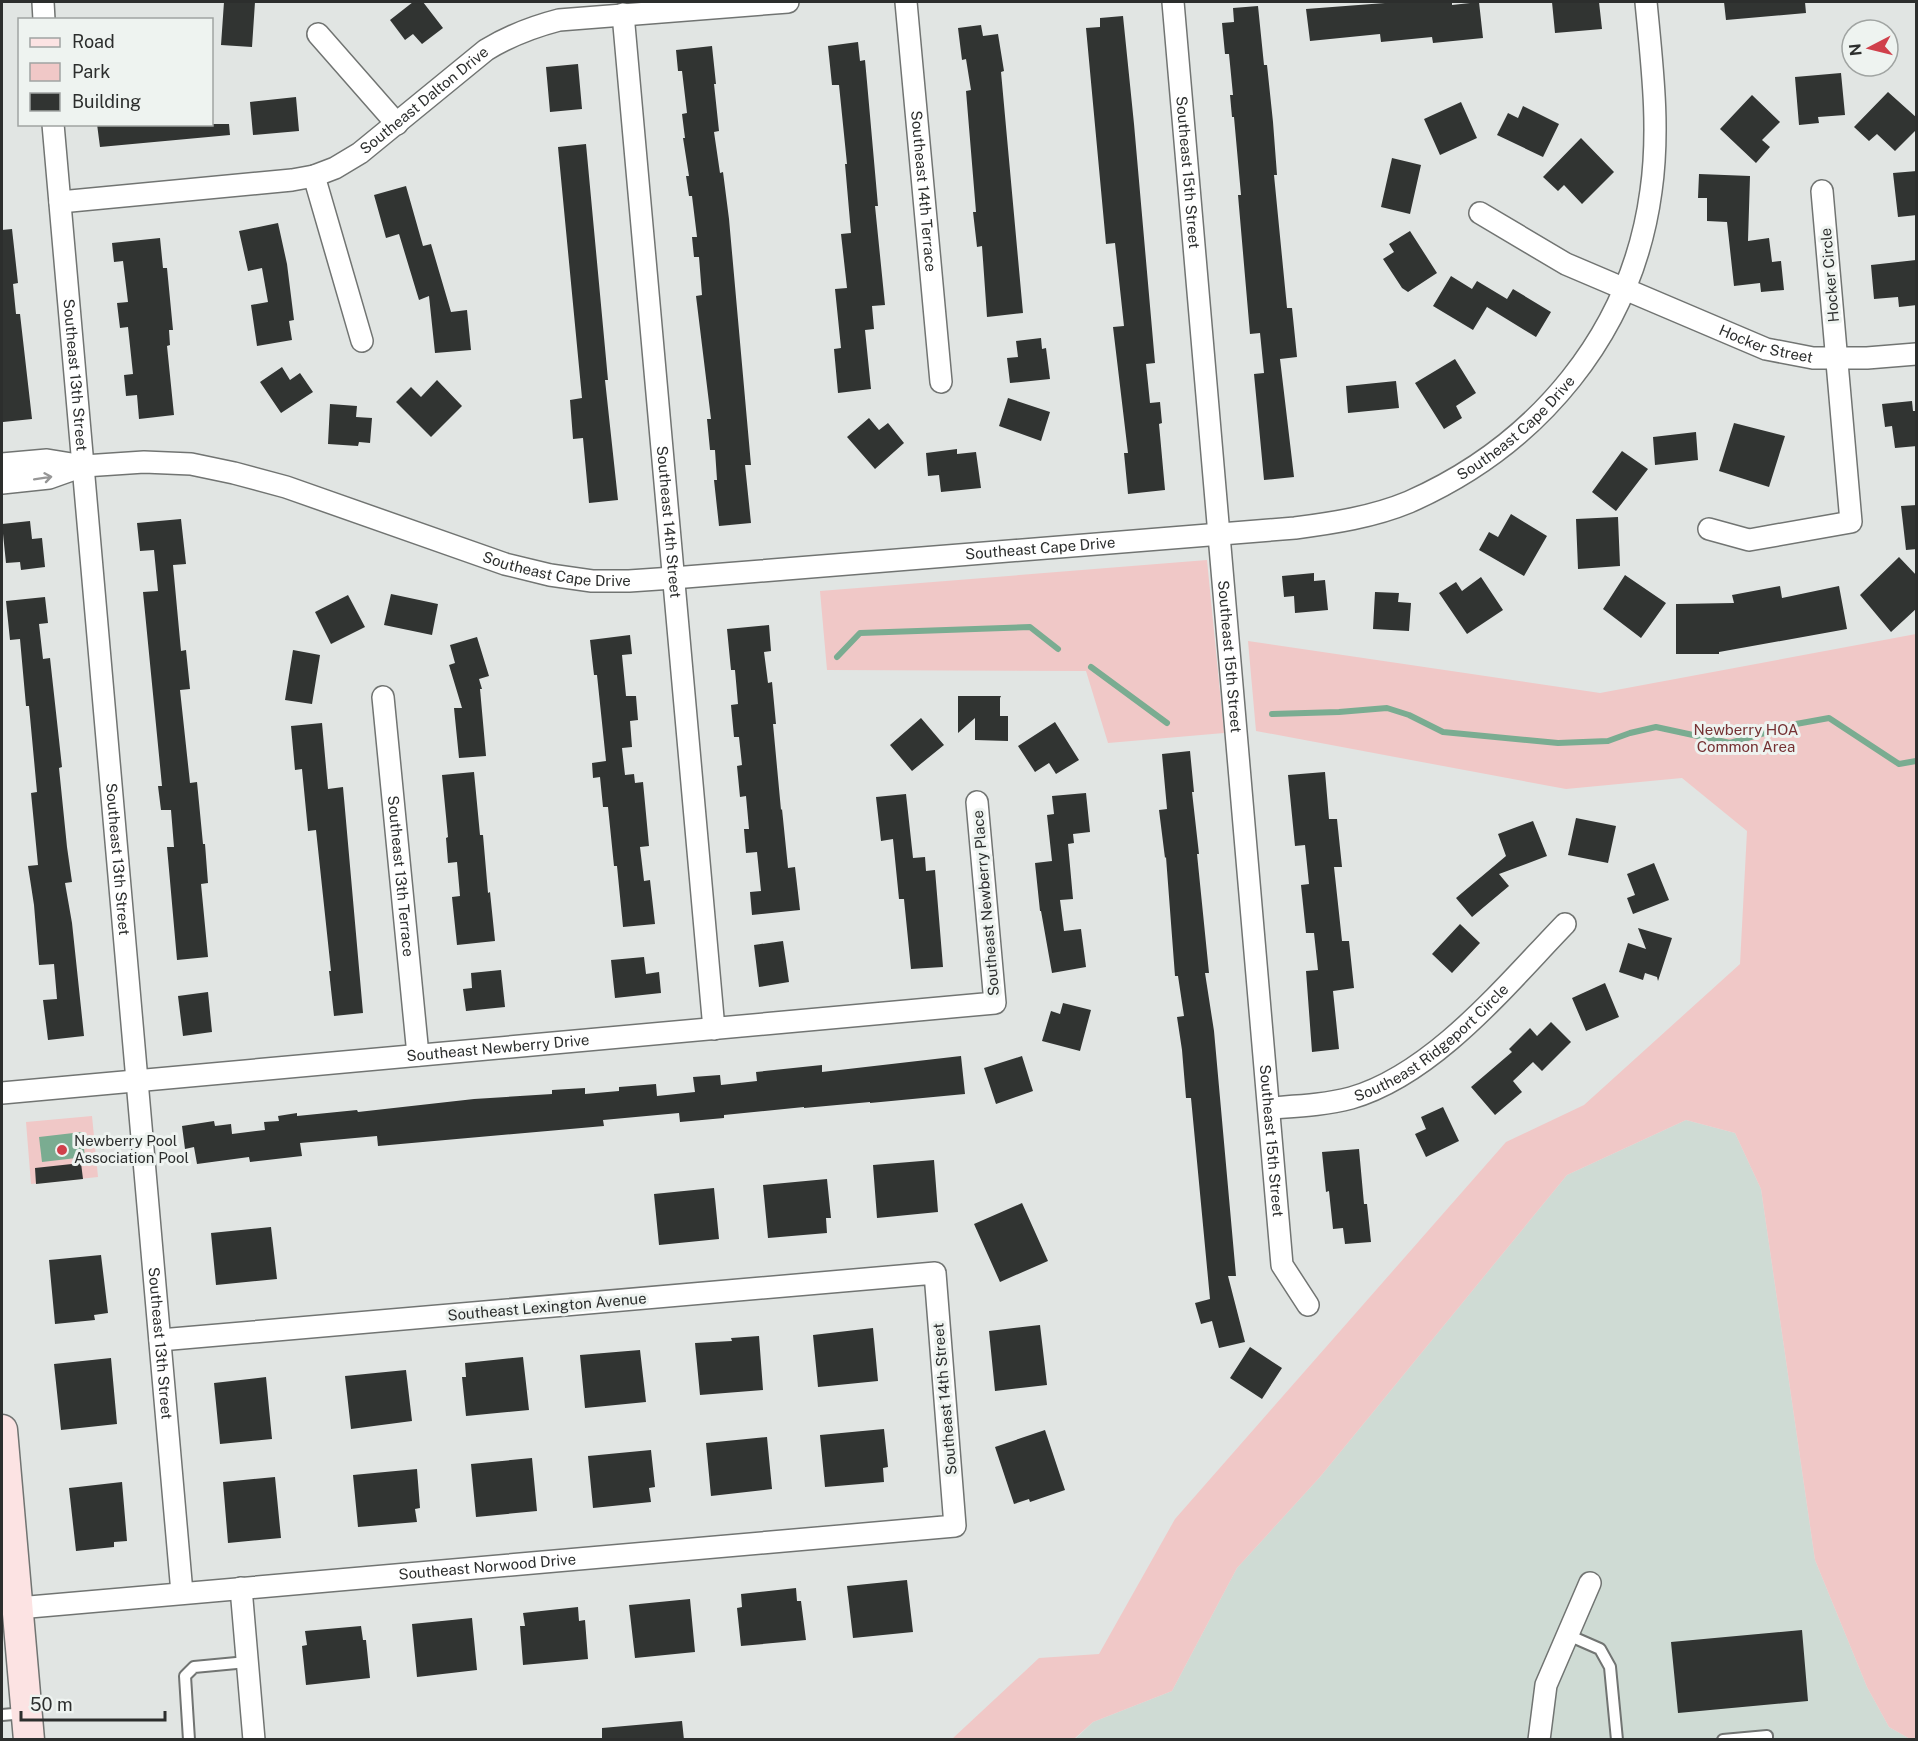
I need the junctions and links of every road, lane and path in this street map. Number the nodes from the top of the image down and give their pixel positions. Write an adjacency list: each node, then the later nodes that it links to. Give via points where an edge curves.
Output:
1 (43, 2): 7 (street)
2 (788, 2): 6 (street, Southeast Dalton Drive)
3 (906, 2): 19 (street, Southeast 14th Terrace)
4 (1173, 2): 24 (street, Southeast 15th Street)
5 (1646, 2): 15 (street, Southeast Cape Drive, via 1655,148 1643,236)
6 (623, 14): 9 (street, Southeast Dalton Drive, via 559,20 508,37 486,50); 25 (street, Southeast 14th Street)
7 (44, 18)
8 (318, 34): 9 (street)
9 (397, 124): 11 (street, Southeast Dalton Drive, via 360,153)
10 (53, 126): 13 (street, Southeast 13th Street)
11 (315, 176): 13 (street, Southeast Dalton Drive); 16 (street)
12 (1822, 191): 18 (street, Hocker Circle)
13 (60, 201): 21 (street, Southeast 13th Street)
14 (1480, 213): 15 (street, Hocker Street, via 1566,264)
15 (1625, 288): 18 (street, Hocker Street, via 1766,349); 24 (street, Southeast Cape Drive, via 1605,332 1553,400 1490,456 1450,481 1408,502 1369,515 1322,525)
16 (362, 341)
17 (1917, 354): 18 (street, Hocker Street)
18 (1838, 359): 23 (street, Hocker Circle, via 1851,522 1749,540)
19 (941, 382)
20 (2, 464): 21 (street, Southeast Cape Drive, via 47,460)
21 (84, 466): 22 (street, Southeast Cape Drive, one-way to 21, via 49,478); 25 (street, Southeast Cape Drive, via 191,464 286,487 505,564 550,575 592,581); 32 (street, Southeast 13th Street)
22 (2, 483)
23 (1709, 529)
24 (1220, 535): 25 (street, Southeast Cape Drive); 34 (street, Southeast 15th Street)
25 (673, 578): 30 (street, Southeast 14th Street)
26 (383, 697): 31 (street, Southeast 13th Terrace)
27 (977, 802): 29 (street, Southeast Newberry Place)
28 (1565, 924): 34 (street, Southeast Ridgeport Circle, via 1460,1032 1400,1076 1345,1099)
29 (995, 1003): 30 (street, Southeast Newberry Drive)
30 (714, 1029): 31 (street, Southeast Newberry Drive)
31 (418, 1055): 32 (street, Southeast Newberry Drive)
32 (137, 1080): 33 (street, Southeast Newberry Drive); 37 (street, Southeast 13th Street)
33 (2, 1093)
34 (1270, 1108): 36 (street, Southeast 15th Street, via 1282,1265)
35 (935, 1273): 37 (street, Southeast Lexington Avenue); 39 (street, Southeast 14th Street)
36 (1308, 1305)
37 (160, 1340): 42 (street, Southeast 13th Street)
38 (2, 1430): 43 (main road)
39 (955, 1526): 41 (street, Southeast Norwood Drive)
40 (1590, 1583): 44 (street)
41 (241, 1588): 42 (street, Southeast Norwood Drive); 45 (street)
42 (182, 1593): 43 (street, Southeast Norwood Drive)
43 (18, 1608): 46 (main road)
44 (1568, 1635): 49 (street, via 1546,1685); 50 (lane, via 1600,1649 1610,1667)
45 (247, 1662): 47 (lane, via 194,1667 185,1676); 48 (street)
46 (19, 1723)
47 (189, 1740)
48 (254, 1740)
49 (1539, 1740)
50 (1617, 1740)
51 (1723, 1740): 52 (lane, via 1767,1736)
52 (1767, 1740)

